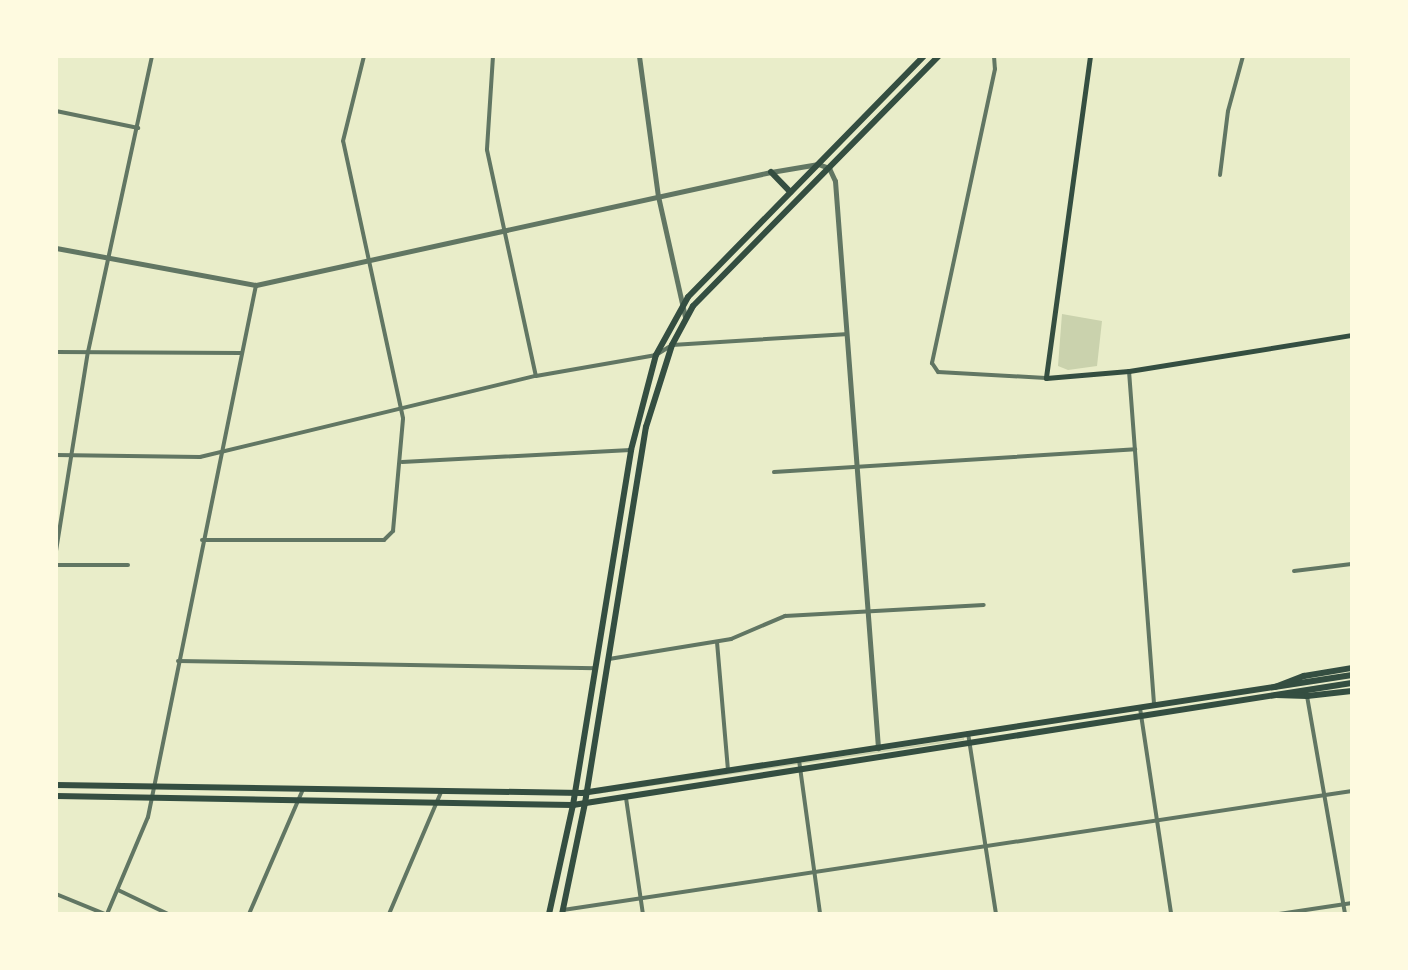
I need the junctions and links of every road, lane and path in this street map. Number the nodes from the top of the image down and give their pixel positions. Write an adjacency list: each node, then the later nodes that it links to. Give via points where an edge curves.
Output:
1 (152, 56): 11 (street)
2 (364, 56): 21 (street, via 343,141)
3 (493, 56): 18 (street, via 487,150)
4 (639, 56): 17 (street)
5 (924, 56): 12 (main road)
6 (939, 56): 13 (main road)
7 (994, 56): 34 (street, via 933,368)
8 (1090, 56): 34 (main road)
9 (1243, 56): 15 (street, via 1228,111)
10 (56, 111): 11 (street)
11 (138, 128): 20 (street)
12 (818, 164): 13 (street); 14 (street); 16 (main road)
13 (829, 168): 24 (main road); 25 (street, via 835,181)
14 (771, 172): 16 (main road); 17 (street)
15 (1220, 175)
16 (790, 192): 23 (main road)
17 (658, 196): 18 (street); 23 (street)
18 (504, 233): 21 (street); 33 (street)
19 (56, 248): 20 (street)
20 (109, 257): 22 (street); 29 (street)
21 (369, 260): 22 (street); 35 (street)
22 (256, 285): 30 (street)
23 (682, 304): 24 (street); 31 (main road)
24 (685, 317): 27 (main road)
25 (845, 334): 27 (street); 42 (street)
26 (1352, 335): 32 (main road)
27 (670, 346): 31 (street); 53 (main road, via 646,427)
28 (56, 352): 29 (street)
29 (88, 352): 30 (street); 39 (street)
30 (241, 353): 38 (street)
31 (656, 355): 33 (street); 37 (main road)
32 (1129, 371): 34 (main road); 36 (street)
33 (536, 376): 35 (street)
34 (1046, 378)
35 (401, 407): 38 (street); 41 (street)
36 (1135, 449): 42 (street); 63 (street)
37 (631, 450): 41 (street); 55 (main road)
38 (221, 451): 39 (street, via 200,457); 44 (street)
39 (71, 454): 40 (street); 45 (street)
40 (56, 455)
41 (402, 462): 44 (street, via 393,531 384,540)
42 (856, 464): 43 (street); 51 (street)
43 (774, 472)
44 (202, 540): 54 (street)
45 (56, 551)
46 (1352, 564): 49 (street)
47 (56, 565): 48 (street)
48 (128, 565)
49 (1294, 571)
50 (984, 605): 51 (street)
51 (867, 613): 52 (street, via 785,616 742,637); 69 (street)
52 (717, 642): 53 (street); 71 (street)
53 (609, 659): 78 (main road)
54 (177, 661): 55 (street); 74 (street)
55 (596, 668): 79 (main road)
56 (1352, 668): 60 (main road, via 1304,676)
57 (1352, 675): 58 (main road)
58 (1330, 682): 59 (main road); 60 (main road); 62 (main road)
59 (1352, 683)
60 (1275, 691): 62 (main road); 63 (main road); 65 (main road)
61 (1352, 691): 62 (main road)
62 (1307, 693): 80 (street)
63 (1154, 705): 64 (main road); 65 (street)
64 (1140, 708): 66 (street); 67 (main road)
65 (1154, 716): 66 (main road)
66 (1142, 717): 68 (main road); 88 (street)
67 (968, 733): 68 (street); 69 (main road)
68 (970, 745): 72 (main road); 89 (street)
69 (878, 748): 70 (main road)
70 (799, 760): 71 (main road); 72 (street)
71 (728, 771): 78 (main road)
72 (800, 771): 83 (main road); 90 (street)
73 (56, 785): 74 (main road)
74 (152, 786): 75 (main road); 82 (street)
75 (303, 789): 77 (main road); 84 (street)
76 (1352, 791): 80 (street)
77 (441, 792): 79 (main road); 85 (street)
78 (587, 792): 79 (main road); 86 (main road)
79 (575, 793): 87 (main road)
80 (1323, 795): 88 (street); 95 (street)
81 (56, 796): 82 (main road)
82 (152, 798): 84 (main road); 91 (street)
83 (626, 798): 86 (main road); 93 (street)
84 (299, 799): 85 (main road); 99 (street)
85 (437, 802): 87 (main road); 100 (street)
86 (585, 803): 87 (main road); 96 (main road)
87 (573, 805): 101 (main road)
88 (1157, 820): 89 (street); 105 (street)
89 (986, 846): 90 (street); 104 (street)
90 (814, 872): 93 (street); 103 (street)
91 (118, 890): 97 (street); 98 (street)
92 (56, 894): 97 (street)
93 (641, 898): 96 (street); 102 (street)
94 (1352, 903): 95 (street)
95 (1343, 905): 106 (street); 107 (street)
96 (562, 912)
97 (106, 914)
98 (168, 914)
99 (249, 914)
100 (389, 914)
101 (549, 914)
102 (643, 914)
103 (820, 914)
104 (996, 914)
105 (1171, 914)
106 (1279, 914)
107 (1345, 914)

